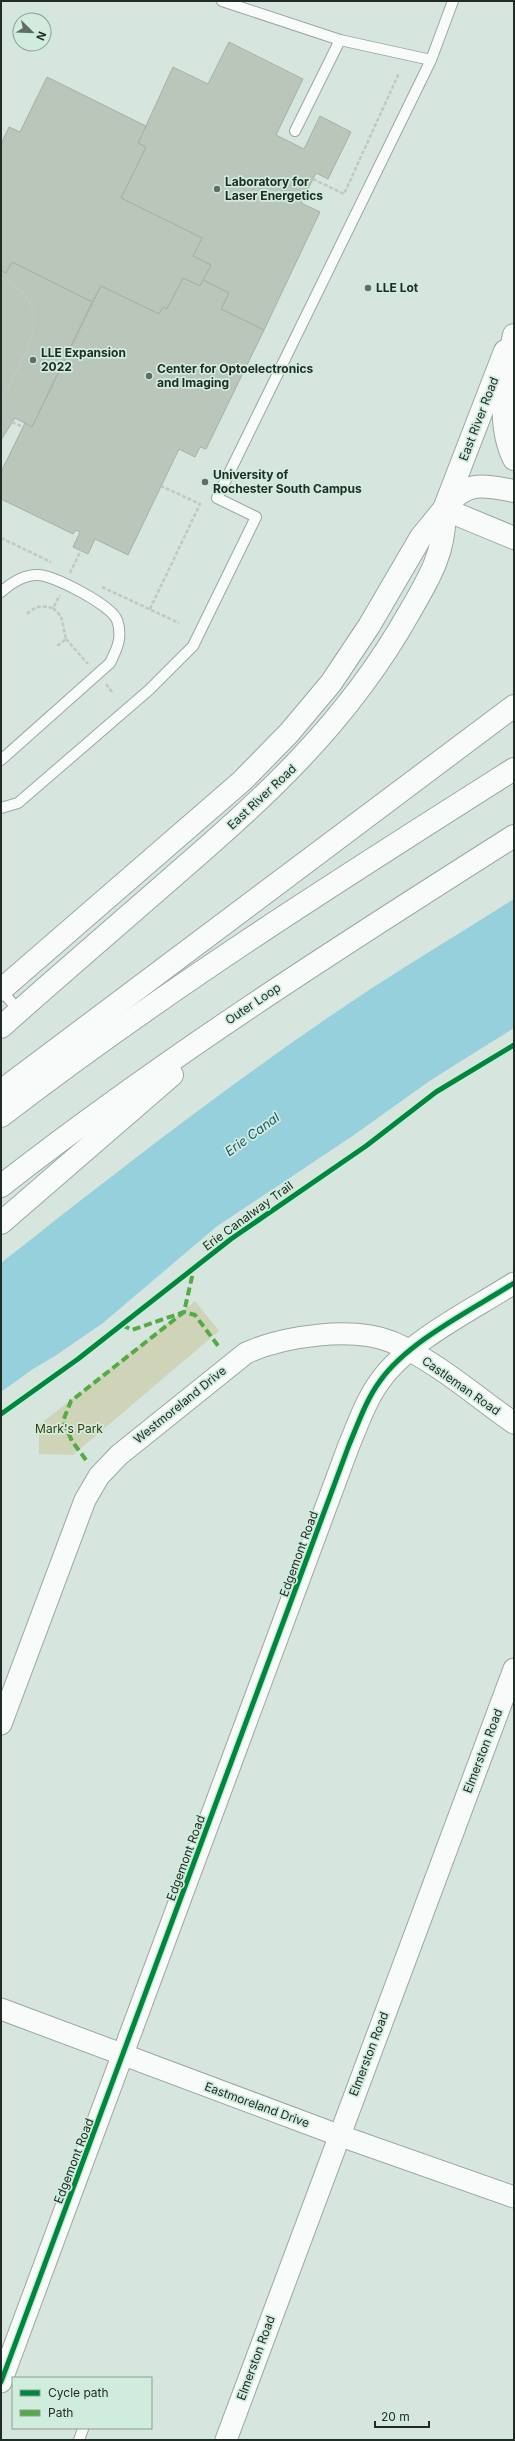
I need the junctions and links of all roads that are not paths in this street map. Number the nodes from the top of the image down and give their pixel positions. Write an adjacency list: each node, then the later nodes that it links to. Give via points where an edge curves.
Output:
1 (222, 1): 3 (lane)
2 (453, 1): 4 (lane)
3 (340, 40): 4 (lane); 5 (lane)
4 (431, 60): 16 (lane, via 217,498 256,517 192,646 149,690 18,803)
5 (295, 131)
6 (514, 330): 10 (main road, East River Road)
7 (514, 334): 8 (main road, via 504,411 507,437)
8 (514, 459)
9 (514, 491): 10 (main road, via 487,486 471,487 456,495)
10 (444, 509): 11 (main road); 18 (main road, East River Road, via 421,537 350,656 289,734 218,803); 20 (main road, East River Road, via 442,546 432,573 384,654 325,732 299,762 252,808)
11 (514, 538)
12 (1, 592): 14 (lane, via 14,581 38,574 92,596 116,619 120,642 110,663)
13 (514, 706): 22 (main road)
14 (1, 760)
15 (514, 769): 23 (main road, via 227,953 118,1029)
16 (1, 808)
17 (514, 836): 19 (main road, Outer Loop)
18 (1, 990): 20 (lane)
19 (260, 998): 24 (main road, Outer Loop, via 124,1094); 25 (main road)
20 (19, 1011): 21 (main road, East River Road)
21 (1, 1026)
22 (1, 1091)
23 (1, 1116)
24 (1, 1186)
25 (1, 1224)
26 (514, 1283): 27 (street)
27 (408, 1350): 28 (street, Castleman Road); 30 (street, Westmoreland Drive, via 390,1342 362,1336 304,1336 265,1344 233,1362 119,1455 99,1476 85,1500); 32 (street, Edgemont Road, via 380,1381 349,1445)
28 (514, 1423)
29 (514, 1669): 33 (street, Elmerston Road)
30 (1, 1724)
31 (1, 2010): 32 (street, Eastmoreland Drive)
32 (124, 2056): 33 (street, Eastmoreland Drive); 35 (street, Edgemont Road)
33 (338, 2135): 34 (street, Eastmoreland Drive); 38 (street, Elmerston Road)
34 (514, 2197)
35 (1, 2382)
36 (83, 2429): 37 (lane)
37 (79, 2440)
38 (226, 2440)

